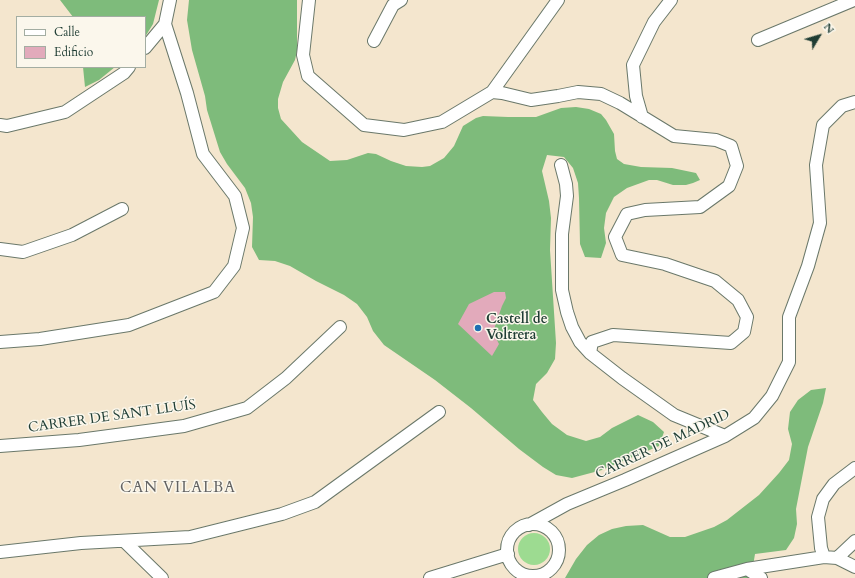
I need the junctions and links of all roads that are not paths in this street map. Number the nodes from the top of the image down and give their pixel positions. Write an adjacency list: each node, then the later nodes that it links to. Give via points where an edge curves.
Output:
1 (170, 0): 7 (street)
2 (309, 0): 12 (street, via 303,55 308,76 364,125 404,130 442,122)
3 (401, 0): 9 (street, via 393,5)
4 (558, 0): 12 (street)
5 (671, 0): 14 (street, via 654,22 633,65 636,96)
6 (854, 0): 8 (street)
7 (165, 24): 10 (street); 20 (street, via 203,154 236,196 243,228 234,266 214,292 130,325 40,339)
8 (758, 40)
9 (374, 41)
10 (146, 47)
11 (128, 68): 15 (street, via 65,112 7,126)
12 (492, 92): 14 (street, via 531,100 578,92 601,94)
13 (855, 102): 23 (street, CARRER DE MADRID, via 842,106 823,125 816,165 820,223 808,266 789,317 789,362 772,396 754,418)
14 (642, 117): 21 (street, via 674,136 716,140 731,146 737,166 729,186 700,207 645,210 627,214 615,237 622,256 665,264 716,281 738,300 747,317 744,332 730,343 613,336 592,342)
15 (0, 125)
16 (561, 165): 21 (street, via 567,196 562,234 562,290 572,327)
17 (122, 209): 18 (street, via 72,235 23,252)
18 (0, 249)
19 (340, 327): 24 (street, CARRER DE SANT LLUÍS, via 286,378 247,408 184,426 79,440)
20 (0, 342)
21 (590, 353): 23 (street, via 674,415)
22 (439, 412): 27 (street, via 315,502 282,514 190,537)
23 (725, 436): 26 (street, CARRER DE MADRID, via 566,504)
24 (0, 446)
25 (855, 468): 31 (street, via 834,484 823,499 818,517)
26 (529, 524): 30 (street, via 521,527 510,538); 35 (street, via 537,524 552,532 559,547 555,564)
27 (124, 541): 29 (street); 36 (street)
28 (855, 541): 32 (street)
29 (0, 552)
30 (508, 554): 35 (street, via 510,561 520,572); 37 (street)
31 (824, 557): 32 (street); 34 (street)
32 (838, 558): 33 (street)
33 (855, 567)
34 (747, 570): 38 (street); 39 (street)
35 (541, 576)
36 (162, 578)
37 (430, 578)
38 (714, 578)
39 (761, 578)

